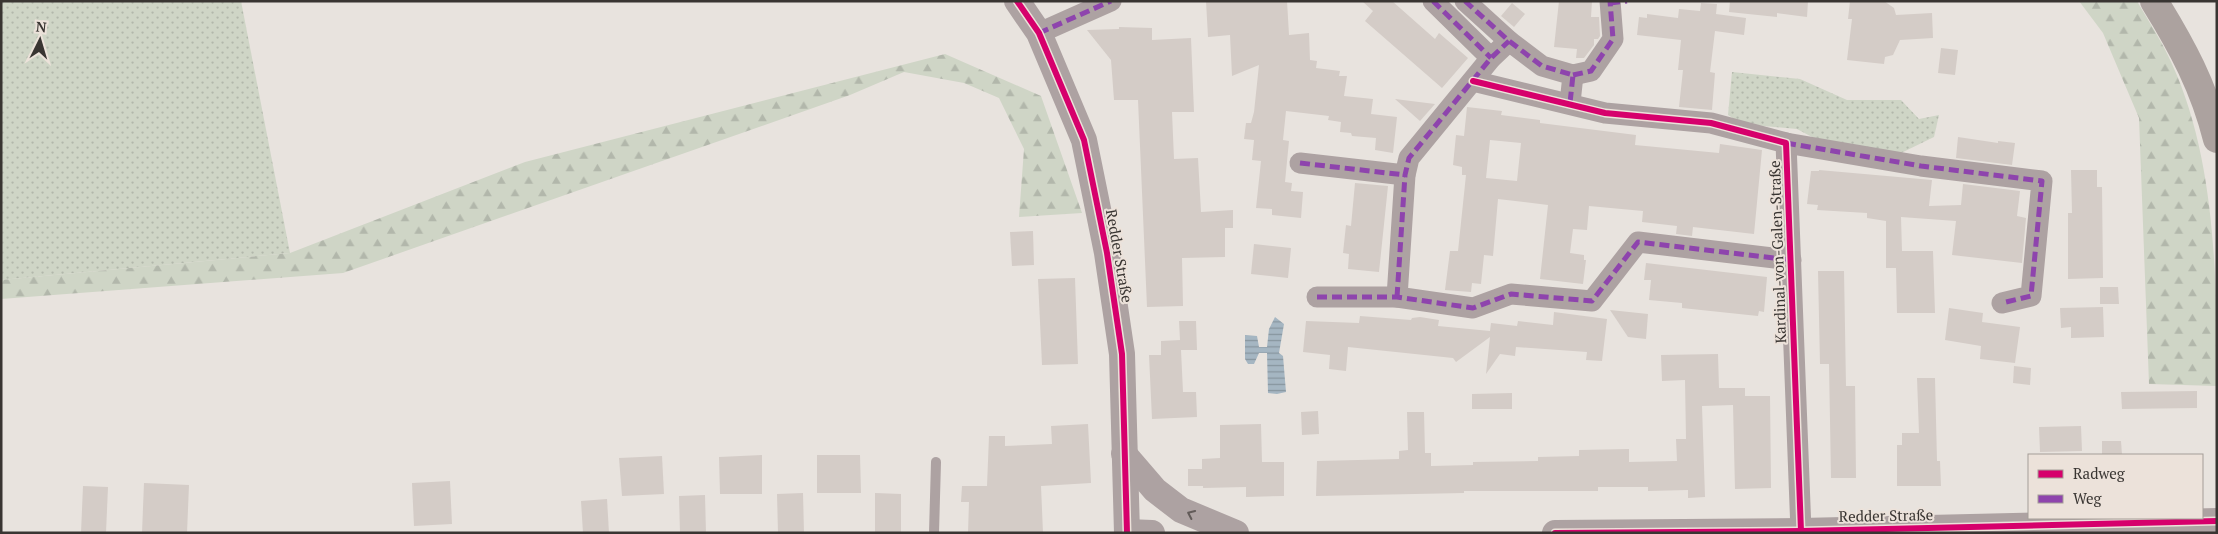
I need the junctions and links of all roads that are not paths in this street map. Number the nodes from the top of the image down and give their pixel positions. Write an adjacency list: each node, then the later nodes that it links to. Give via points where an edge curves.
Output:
1 (1017, 1): 7 (street, Redder Straße)
2 (1111, 1): 7 (street)
3 (1433, 1): 9 (street)
4 (1465, 1): 8 (street)
5 (2154, 1): 13 (main road, via 2185,53 2208,102)
6 (1615, 2): 10 (street, via 1613,39 1591,71)
7 (1039, 33): 21 (street, Redder Straße, via 1084,140 1107,252 1122,354)
8 (1509, 41): 9 (street); 10 (street, via 1542,66)
9 (1491, 58): 11 (street)
10 (1573, 75): 12 (street)
11 (1472, 81): 12 (street, Kardinal-von-Galen-Straße); 16 (street, via 1410,158)
12 (1570, 103): 14 (street, Kardinal-von-Galen-Straße, via 1605,113 1711,123)
13 (2217, 139)
14 (1786, 143): 17 (street, Kardinal-von-Galen-Straße); 20 (street, via 1921,166 2042,181 2031,296)
15 (1300, 163): 16 (street)
16 (1405, 175): 19 (street)
17 (1791, 260): 19 (street, via 1638,242 1592,301 1511,294 1473,308); 24 (street, Kardinal-von-Galen-Straße)
18 (1317, 297): 19 (street)
19 (1396, 297)
20 (2002, 303)
21 (1124, 454): 26 (street, Redder Straße); 29 (street, one-way to 21, via 1181,510 1155,490)
22 (936, 462): 27 (lane)
23 (2217, 521): 25 (street, Redder Straße)
24 (1800, 531): 25 (street, Redder Straße); 30 (street, Redder Straße)
25 (1839, 531)
26 (1127, 532): 28 (street, Redder Straße)
27 (934, 533)
28 (1152, 533)
29 (1236, 533)
30 (1555, 533)

